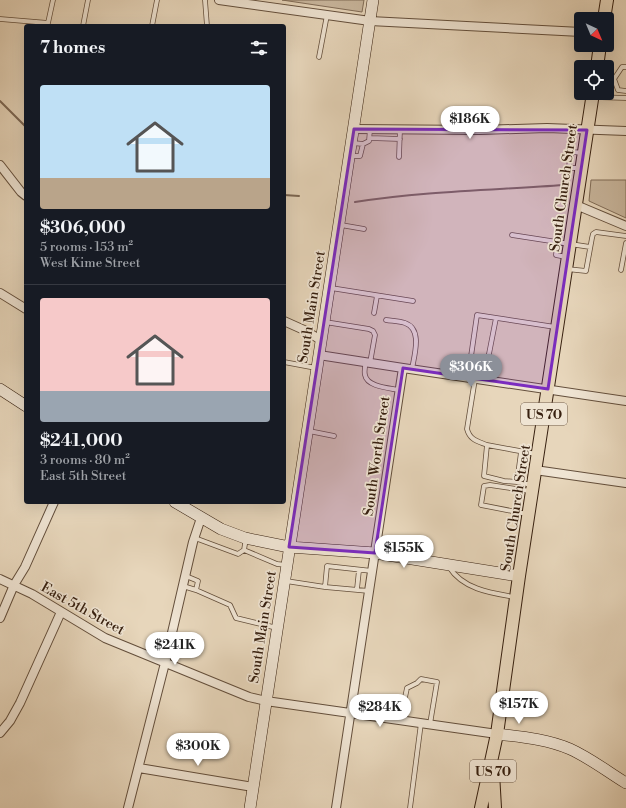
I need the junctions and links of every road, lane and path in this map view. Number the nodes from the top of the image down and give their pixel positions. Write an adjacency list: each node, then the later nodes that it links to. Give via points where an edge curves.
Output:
1 (53, 0): 13 (lane)
2 (88, 0): 14 (lane)
3 (157, 0): 15 (lane)
4 (205, 0): 16 (lane)
5 (219, 0): 9 (street)
6 (373, 0): 11 (street, South Main Street)
7 (607, 0): 8 (main road)
8 (605, 12)
9 (327, 15): 11 (street); 18 (lane)
10 (0, 19): 12 (lane)
11 (370, 21): 17 (street); 25 (street, South Main Street)
12 (40, 24)
13 (48, 24)
14 (83, 24)
15 (152, 24)
16 (208, 24)
17 (574, 32)
18 (319, 57)
19 (626, 67): 20 (lane, via 622,67)
20 (614, 79): 21 (lane, via 618,90)
21 (626, 91)
22 (614, 97): 23 (lane)
23 (626, 98)
24 (591, 100): 28 (main road, South Church Street / US 70)
25 (354, 129): 26 (street); 32 (street, South Main Street)
26 (370, 129): 27 (street); 30 (lane)
27 (400, 129): 28 (street); 31 (lane)
28 (587, 130): 29 (street); 38 (main road, South Church Street / US 70)
29 (626, 131)
30 (370, 138): 31 (lane); 33 (lane)
31 (400, 139): 35 (lane)
32 (351, 143): 33 (lane); 34 (street, South Main Street)
33 (363, 144): 34 (lane, via 360,156)
34 (349, 156): 39 (street, South Main Street)
35 (399, 157)
36 (0, 164): 37 (street)
37 (24, 194)
38 (576, 205): 40 (street); 45 (main road, South Church Street / US 70)
39 (338, 225): 41 (lane); 51 (street, South Main Street)
40 (626, 226)
41 (364, 229)
42 (512, 235): 44 (lane)
43 (626, 236): 47 (lane, via 596,232 593,234)
44 (557, 242): 45 (lane); 48 (lane, via 556,255)
45 (570, 243): 47 (lane); 48 (main road, South Church Street / US 70)
46 (626, 243): 50 (lane)
47 (590, 247): 49 (lane, via 586,271)
48 (568, 257): 49 (main road, South Church Street / US 70)
49 (566, 269): 61 (main road, South Church Street / US 70)
50 (621, 270)
51 (329, 287): 53 (lane); 60 (street, South Main Street)
52 (0, 293): 55 (street)
53 (377, 296): 54 (lane); 56 (lane)
54 (413, 301)
55 (24, 308)
56 (374, 313)
57 (496, 318): 61 (lane); 69 (lane, via 477,315); 70 (lane, via 488,359 492,369)
58 (386, 320): 68 (lane, via 407,324 414,331 416,342)
59 (286, 322): 62 (street)
60 (323, 322): 62 (street, South Main Street); 65 (lane, via 374,331)
61 (558, 327): 72 (main road, South Church Street / US 70)
62 (321, 340): 63 (street, South Main Street)
63 (319, 354): 65 (street); 67 (street, South Main Street)
64 (286, 362): 67 (lane)
65 (368, 362): 66 (street); 73 (lane, via 365,375 371,384)
66 (403, 368): 68 (street); 73 (street, South Worth Street)
67 (316, 369): 76 (street, South Main Street)
68 (412, 369): 69 (street)
69 (472, 378): 70 (street); 78 (lane, via 467,429 469,436)
70 (491, 381): 72 (street)
71 (0, 389): 75 (street)
72 (548, 389): 74 (street); 80 (main road, South Church Street / US 70)
73 (399, 390): 93 (street, South Worth Street)
74 (626, 401)
75 (24, 405)
76 (307, 431): 77 (lane); 91 (street, South Main Street)
77 (334, 436)
78 (487, 445): 79 (lane); 82 (lane, via 484,476)
79 (521, 452): 80 (lane); 82 (lane)
80 (538, 454): 81 (main road, South Church Street / US 70)
81 (536, 470): 83 (street); 84 (main road, South Church Street / US 70)
82 (517, 482): 84 (lane)
83 (626, 483)
84 (533, 488): 87 (main road, South Church Street / US 70); 87 (lane, via 490,485 484,486 482,490 481,505)
85 (53, 504): 102 (street, via 25,567)
86 (179, 504): 88 (street)
87 (529, 514): 99 (main road, South Church Street / US 70)
88 (201, 518): 89 (street); 90 (street)
89 (195, 538): 92 (lane, via 238,554); 98 (street)
90 (246, 538): 91 (street); 92 (lane)
91 (289, 547): 93 (street); 95 (street, South Main Street)
92 (244, 550): 95 (lane, via 277,564)
93 (375, 553): 94 (street); 97 (street, South Worth Street)
94 (447, 564): 99 (street); 108 (lane, via 453,574 466,584)
95 (287, 565): 101 (street, South Main Street)
96 (359, 570): 97 (lane); 104 (lane, via 327,566); 105 (lane)
97 (372, 571): 107 (street, South Worth Street)
98 (186, 576): 103 (street); 106 (lane, via 198,581)
99 (519, 576): 108 (main road, South Church Street / US 70)
100 (0, 579): 102 (street, East 5th Street)
101 (284, 581): 104 (lane); 111 (street, South Main Street)
102 (14, 585): 109 (street, East 5th Street); 110 (street)
103 (183, 586): 106 (lane); 112 (street)
104 (325, 586): 105 (lane)
105 (357, 589): 107 (lane)
106 (196, 590): 111 (lane, via 230,605 236,618)
107 (370, 591): 114 (street, South Worth Street)
108 (517, 597): 118 (main road, South Church Street / US 70)
109 (61, 612): 112 (street, East 5th Street, via 105,638); 117 (street, via 20,703)
110 (0, 618)
111 (277, 628): 113 (street, South Main Street)
112 (165, 663): 113 (street, East 5th Street, via 249,697); 119 (street)
113 (266, 701): 114 (street, East 5th Street); 121 (street, South Main Street)
114 (351, 713): 115 (street, East 5th Street); 124 (street, South Worth Street)
115 (400, 720): 116 (street, East 5th Street); 116 (lane, via 407,688 421,679 437,682)
116 (426, 724): 118 (street, East 5th Street); 125 (lane)
117 (0, 733)
118 (497, 734): 120 (street, via 552,743 569,749); 126 (main road, South Church Street / US 70); 127 (main road, US 70, via 492,780)
119 (139, 768): 121 (street); 122 (street)
120 (626, 783)
121 (253, 786): 123 (street, South Main Street)
122 (128, 808)
123 (250, 808)
124 (336, 808)
125 (410, 808)
126 (481, 808)
127 (495, 808)

